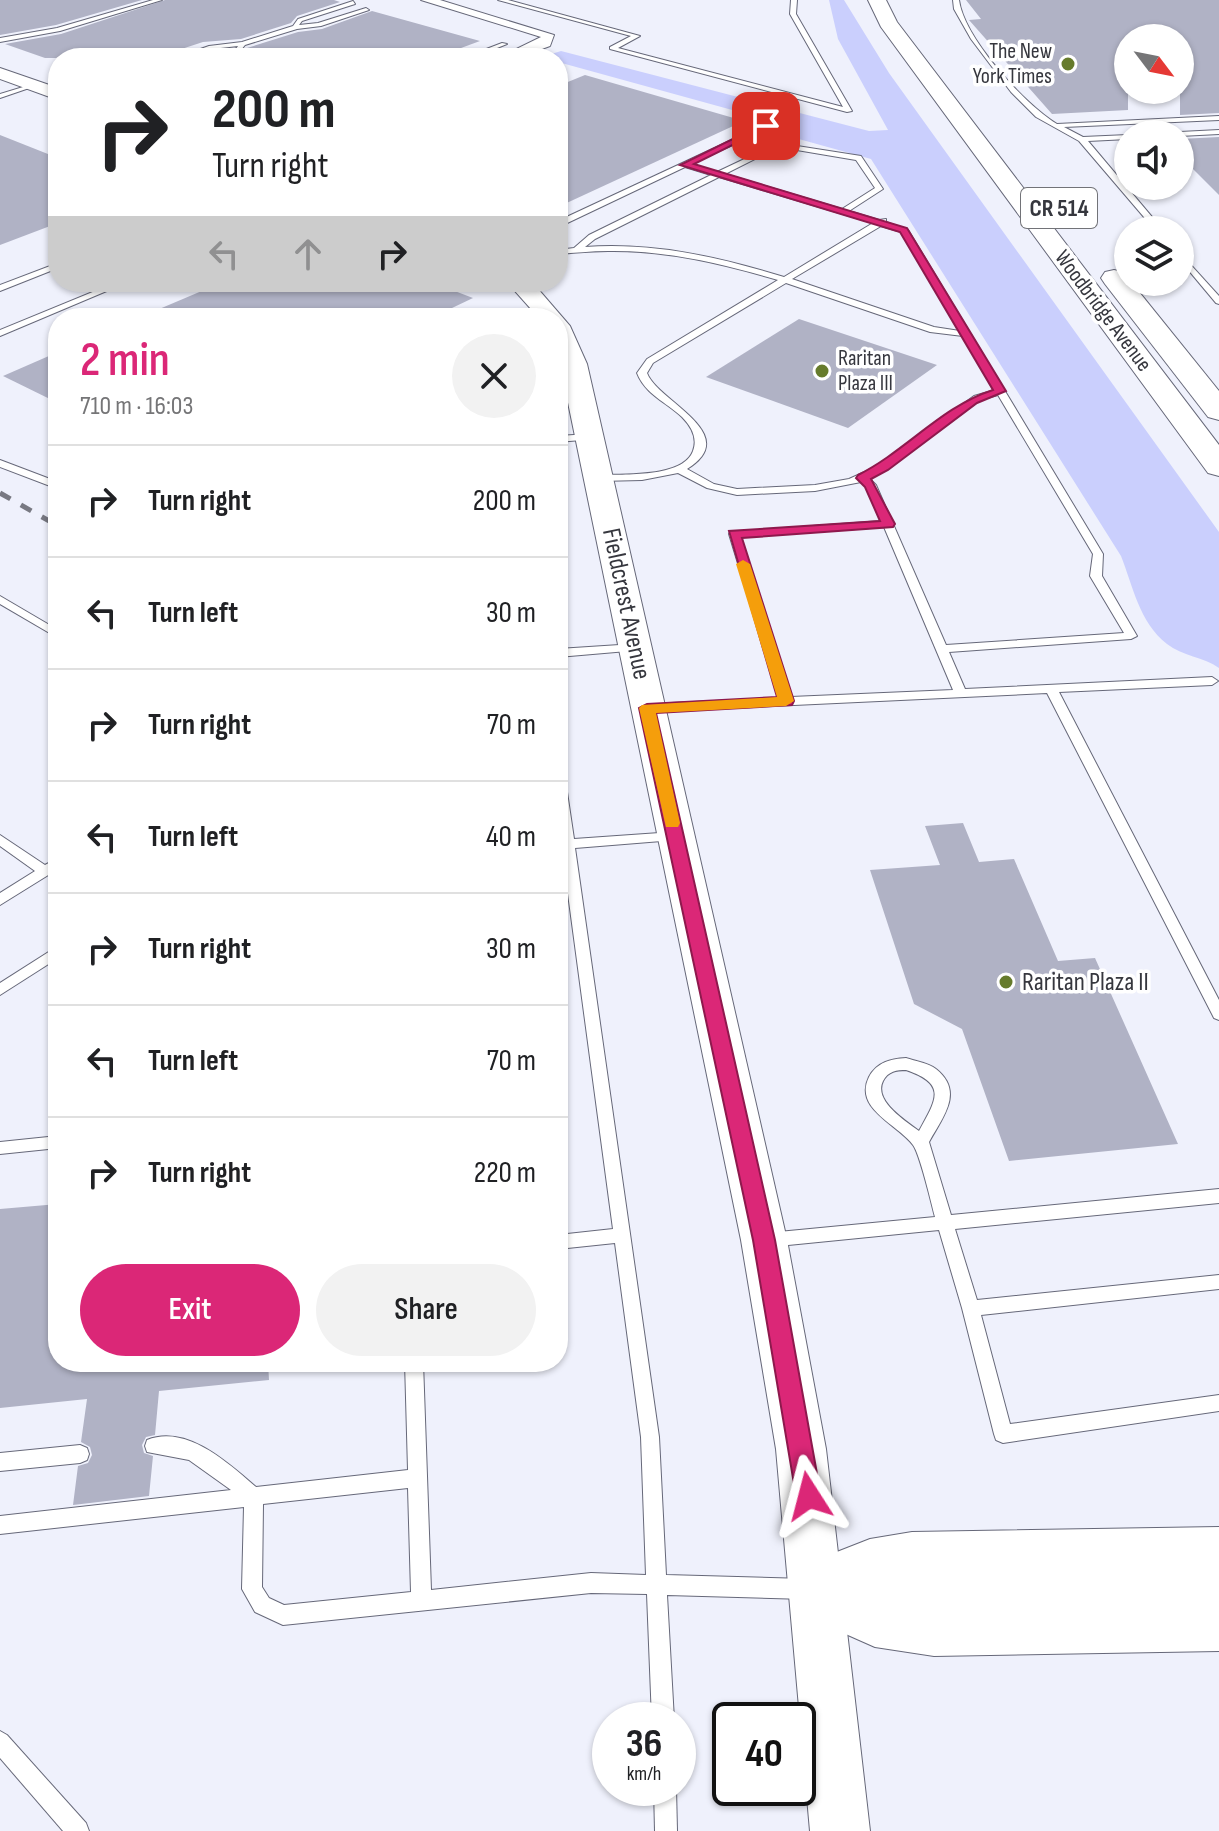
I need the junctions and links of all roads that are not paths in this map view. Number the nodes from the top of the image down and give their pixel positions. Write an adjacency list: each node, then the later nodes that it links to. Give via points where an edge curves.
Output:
1 (159, 0): 11 (lane, via 58,30)
2 (427, 0): 15 (street, via 548,35 545,43)
3 (501, 0): 4 (lane, via 637,36 612,48 849,111 793,14)
4 (794, 0)
5 (877, 0): 57 (main road, Woodbridge Avenue / CR 514, via 888,23)
6 (956, 0): 22 (lane, via 957,12 978,46 1029,108)
7 (353, 3): 10 (lane, via 300,20)
8 (366, 10): 10 (lane)
9 (921, 27): 27 (main road, CR 514)
10 (293, 28): 12 (lane)
11 (0, 40)
12 (243, 44): 13 (lane); 14 (lane)
13 (208, 48)
14 (240, 48)
15 (520, 48)
16 (0, 73): 17 (street)
17 (35, 85): 18 (street); 19 (lane)
18 (48, 90)
19 (0, 96)
20 (1219, 118): 22 (lane)
21 (766, 126): 28 (lane)
22 (1055, 126): 26 (lane)
23 (1219, 132): 24 (lane)
24 (1194, 133)
25 (1114, 138): 26 (lane)
26 (1082, 139): 31 (lane)
27 (1014, 152)
28 (685, 165): 29 (lane); 33 (lane)
29 (717, 174): 30 (lane); 30 (lane, via 778,145 853,156 863,162 879,189); 37 (lane)
30 (844, 211): 32 (lane)
31 (1147, 216)
32 (886, 219): 42 (lane); 51 (lane, via 904,230)
33 (568, 220)
34 (568, 221): 35 (lane)
35 (576, 226)
36 (577, 237): 37 (lane)
37 (578, 249): 38 (lane); 42 (lane, via 657,248)
38 (568, 250)
39 (1102, 263): 54 (main road, Woodbridge Avenue / CR 514)
40 (48, 269): 43 (lane)
41 (1194, 272): 46 (lane)
42 (781, 281): 51 (lane, via 933,330); 58 (lane, via 646,364 642,373 648,386 686,416 699,436 697,457)
43 (0, 288)
44 (100, 292): 47 (lane)
45 (528, 292): 48 (street)
46 (1219, 301)
47 (61, 308)
48 (543, 308)
49 (48, 313): 50 (lane)
50 (0, 333)
51 (966, 334): 53 (lane)
52 (568, 346): 55 (street, Fieldcrest Avenue, via 574,358)
53 (1000, 391): 60 (lane, via 973,400); 66 (lane, via 1098,554 1096,576 1131,636)
54 (1219, 411)
55 (574, 438): 59 (street, Fieldcrest Avenue)
56 (0, 463): 61 (lane)
57 (1219, 466)
58 (680, 470): 59 (lane); 60 (lane, via 720,489 746,492 824,487)
59 (599, 478): 65 (street, Fieldcrest Avenue)
60 (862, 478): 62 (lane, via 871,485)
61 (48, 482)
62 (888, 524): 66 (lane); 71 (lane, via 734,534)
63 (0, 599): 64 (lane)
64 (48, 629)
65 (635, 648): 67 (lane); 72 (street, Fieldcrest Avenue)
66 (943, 649): 70 (lane)
67 (568, 652)
68 (1212, 681): 69 (lane)
69 (1052, 690): 70 (lane); 82 (lane)
70 (960, 691): 71 (lane)
71 (786, 701): 72 (lane)
72 (647, 708): 73 (street, Fieldcrest Avenue)
73 (674, 836): 75 (lane); 89 (street, Fieldcrest Avenue)
74 (0, 839): 76 (lane)
75 (568, 845)
76 (48, 865)
77 (48, 870): 79 (lane)
78 (568, 878): 88 (lane)
79 (0, 900)
80 (48, 958): 81 (lane)
81 (0, 990)
82 (1219, 1014)
83 (921, 1142): 83 (lane, via 942,1104 941,1084 913,1065 883,1069 874,1080 875,1098); 87 (lane)
84 (48, 1143): 85 (lane)
85 (0, 1148)
86 (1219, 1196): 87 (lane)
87 (945, 1222): 89 (lane); 92 (lane)
88 (623, 1235): 90 (lane); 102 (lane, via 650,1437)
89 (764, 1240): 103 (street, Fieldcrest Avenue, via 808,1484)
90 (568, 1241)
91 (1219, 1282): 92 (lane)
92 (971, 1308): 94 (lane, via 1003,1434)
93 (414, 1372): 98 (lane)
94 (1219, 1403)
95 (154, 1446): 99 (lane, via 177,1445 197,1453)
96 (80, 1454): 97 (lane)
97 (0, 1462)
98 (417, 1478): 99 (lane); 104 (lane)
99 (254, 1497): 100 (lane); 104 (lane, via 250,1580 255,1598 272,1612 292,1617)
100 (0, 1525)
101 (1219, 1557): 103 (main road, via 912,1563 870,1570)
102 (659, 1583): 103 (lane); 104 (lane, via 567,1584); 106 (lane)
103 (818, 1590): 105 (main road, via 875,1615 918,1622); 111 (street, Fieldcrest Avenue)
104 (421, 1602)
105 (1219, 1619)
106 (662, 1702)
107 (0, 1742): 109 (lane)
108 (665, 1806): 110 (lane)
109 (78, 1831)
110 (666, 1831)
111 (840, 1831)

